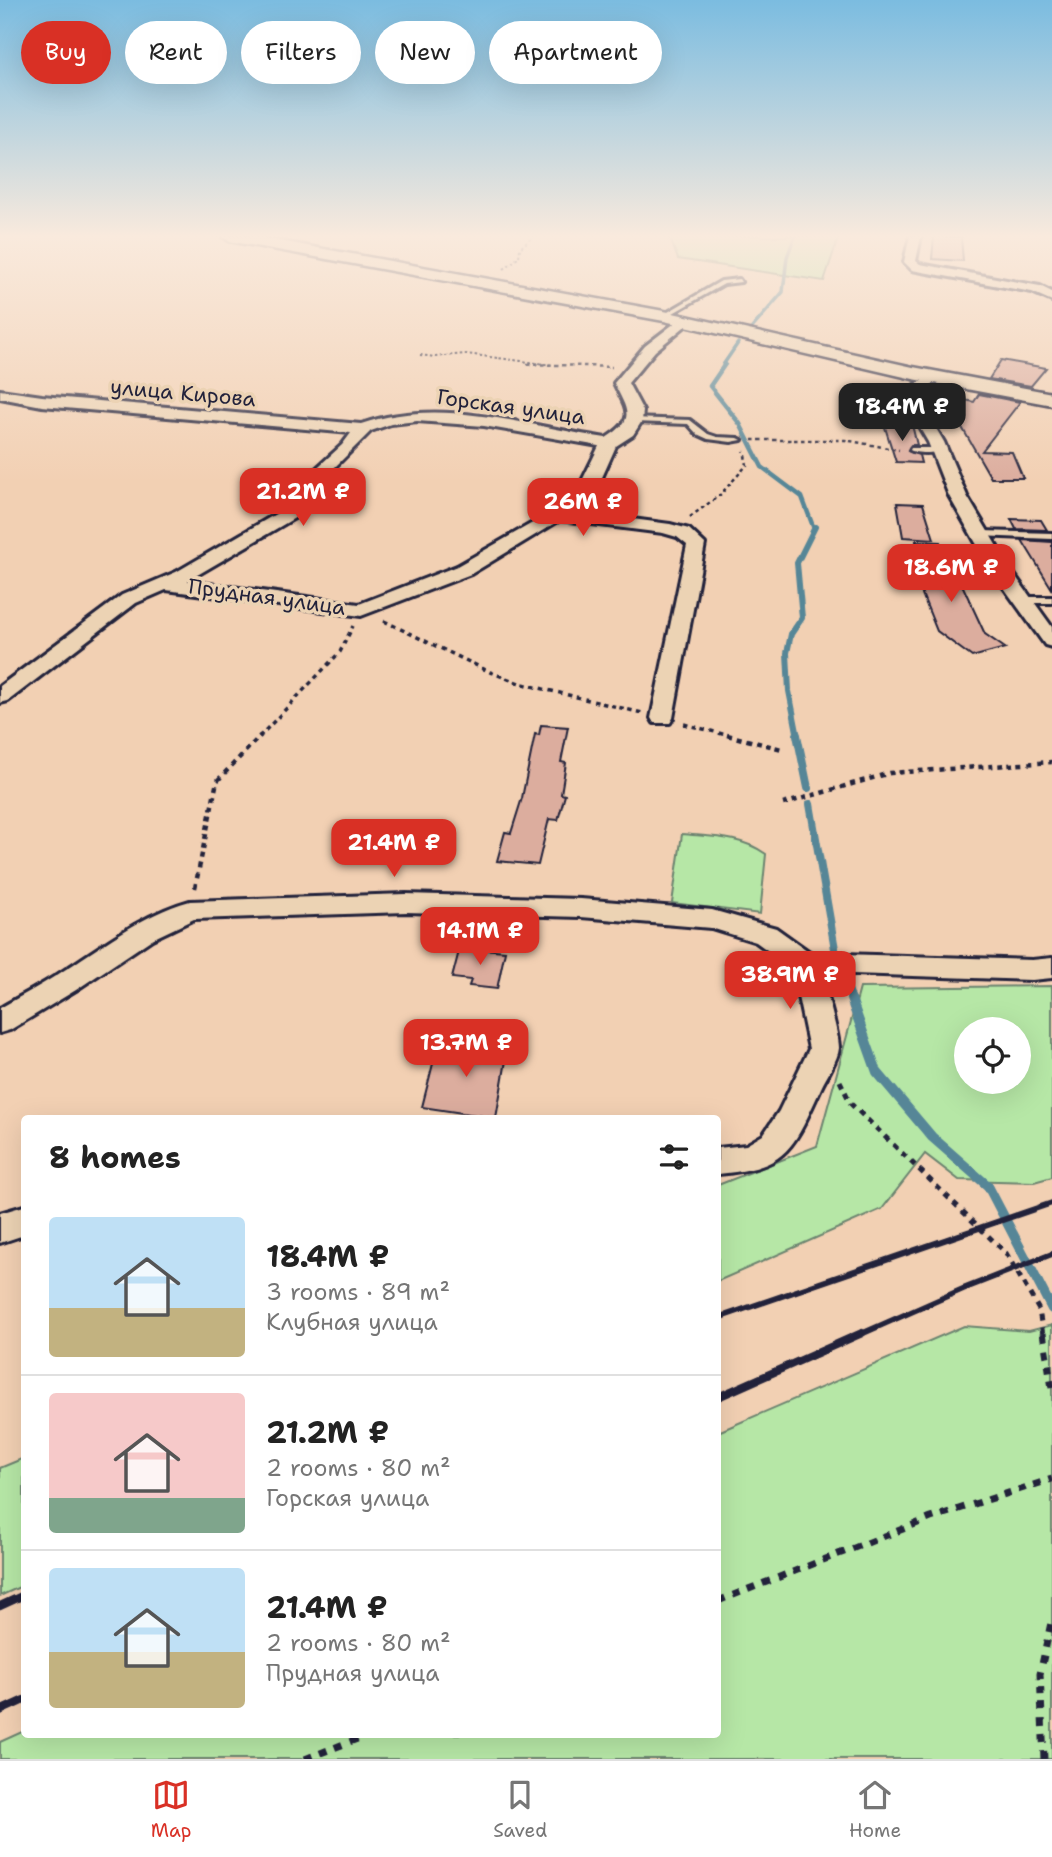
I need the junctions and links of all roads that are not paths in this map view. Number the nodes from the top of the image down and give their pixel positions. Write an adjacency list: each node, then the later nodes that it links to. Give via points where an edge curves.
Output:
1 (674, 318): 2 (main road)
2 (684, 320): 3 (main road); 6 (street, via 659,338 621,383 632,403)
3 (932, 378): 5 (main road); 11 (street, via 913,393 912,401)
4 (2, 388): 7 (street, улица Кирова, via 54,402)
5 (1052, 399)
6 (634, 420): 8 (lane, via 690,422 695,430 719,441); 9 (street, Прудная улица, via 627,432)
7 (363, 429): 9 (street, Горская улица, via 388,419 437,418); 15 (street, via 292,512 183,576)
8 (738, 440)
9 (609, 443): 12 (street, Прудная улица, via 584,493)
10 (914, 450): 11 (lane)
11 (938, 450): 13 (street, via 958,496)
12 (557, 514): 15 (street, Прудная улица, via 464,570 361,610); 20 (street, via 664,528 683,533 696,544)
13 (982, 534): 14 (lane); 16 (street)
14 (1052, 536)
15 (161, 583): 19 (street, via 129,599)
16 (1022, 600): 17 (lane); 18 (street)
17 (1052, 600)
18 (1052, 641)
19 (0, 696)
20 (662, 718)
21 (805, 964): 22 (street); 23 (street, via 766,935 712,919 581,908 406,903 190,910 142,932); 24 (street, via 824,1049 774,1144 752,1158)
22 (1052, 968)
23 (0, 1022)
24 (721, 1161)
25 (21, 1222): 26 (street)
26 (0, 1228)

